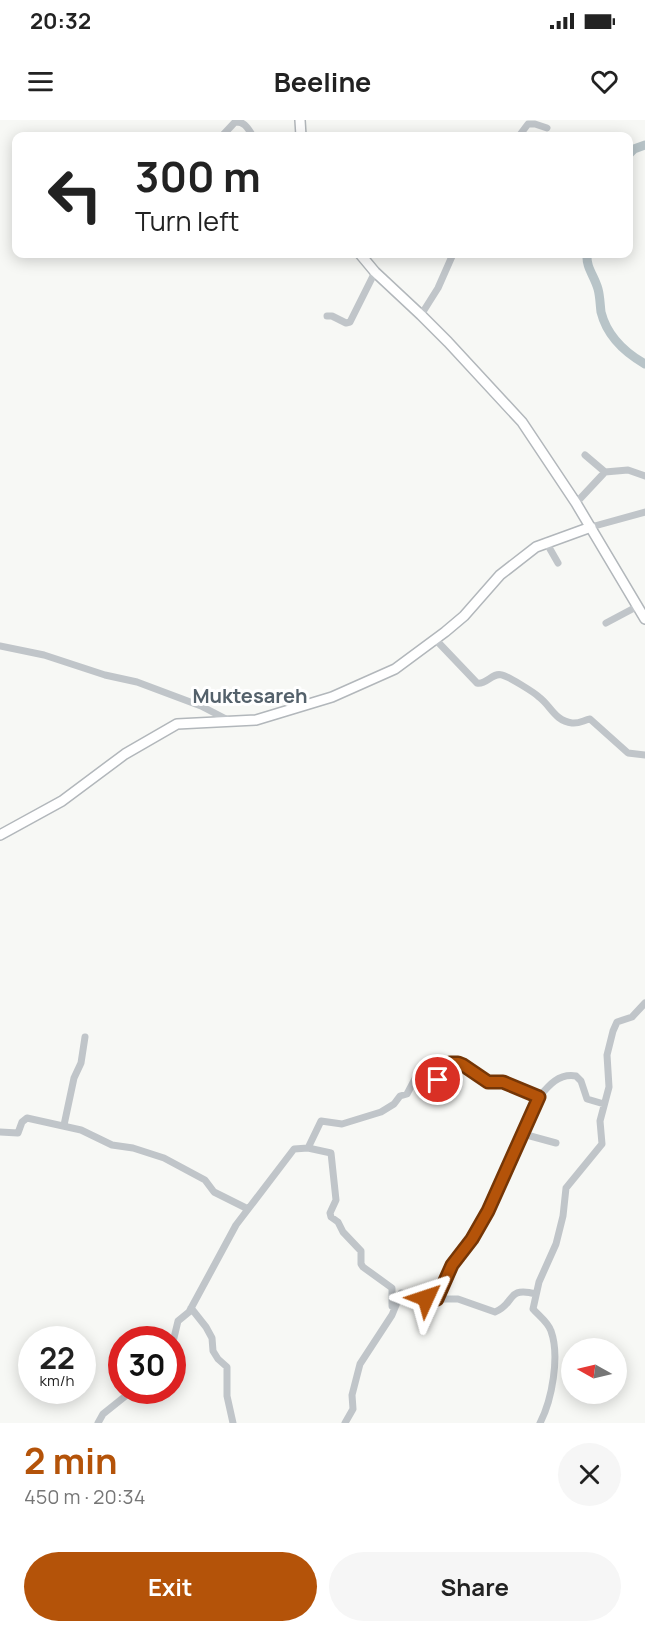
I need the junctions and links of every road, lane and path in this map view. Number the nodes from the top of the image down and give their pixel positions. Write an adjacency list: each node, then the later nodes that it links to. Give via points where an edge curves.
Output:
1 (548, 128): 4 (street, via 528,124)
2 (226, 132): 3 (street, via 238,121)
3 (250, 132)
4 (522, 132)
5 (363, 258): 7 (main road)
6 (451, 258): 8 (street)
7 (375, 272): 8 (main road); 9 (street, via 350,321)
8 (421, 315): 13 (main road, via 522,422)
9 (327, 316)
10 (585, 455): 11 (street)
11 (605, 472): 12 (street, via 628,470); 13 (street)
12 (645, 476)
13 (576, 503): 15 (main road)
14 (645, 512): 15 (street)
15 (591, 527): 16 (main road); 18 (main road)
16 (546, 542): 17 (street); 20 (main road, via 513,564)
17 (558, 563)
18 (642, 611): 19 (street)
19 (606, 623)
20 (436, 640): 22 (main road, via 395,669 332,698 256,720); 23 (street, via 477,683 503,675 538,695 563,720 573,723 590,719 626,752)
21 (0, 646): 22 (street, via 137,682)
22 (228, 720): 24 (main road, via 172,727 125,754 62,801)
23 (645, 755)
24 (0, 835)
25 (645, 1003): 28 (street, via 635,1015 614,1027 607,1055 610,1081)
26 (85, 1037): 29 (street)
27 (539, 1097): 28 (street, via 554,1081 573,1075 581,1081 587,1099); 31 (street); 33 (street, via 503,1082 488,1082 463,1065 451,1062 442,1079 416,1077 407,1095 400,1096 385,1111 342,1124 321,1121)
28 (604, 1104): 35 (street, via 600,1121 602,1144 566,1188 556,1244)
29 (64, 1125): 30 (street, via 27,1118 18,1133); 34 (street, via 112,1145 133,1148 177,1164 205,1180 214,1192)
30 (0, 1132)
31 (523, 1134): 32 (street); 36 (street, via 488,1211 452,1265)
32 (556, 1143)
33 (308, 1148): 34 (street, via 294,1149); 38 (street, via 331,1153 336,1200 331,1217 361,1251 363,1267 392,1288)
34 (248, 1209): 37 (street)
35 (536, 1294): 36 (street, via 519,1292 495,1312 458,1299); 44 (street, via 533,1309 551,1329 556,1364)
36 (437, 1299): 38 (street, via 403,1293)
37 (191, 1308): 39 (street); 42 (street, via 212,1338 213,1351 227,1367 226,1396)
38 (392, 1315): 43 (street, via 360,1364 352,1395 353,1409)
39 (177, 1326)
40 (116, 1404): 41 (street)
41 (98, 1423)
42 (234, 1423)
43 (345, 1423)
44 (540, 1423)

